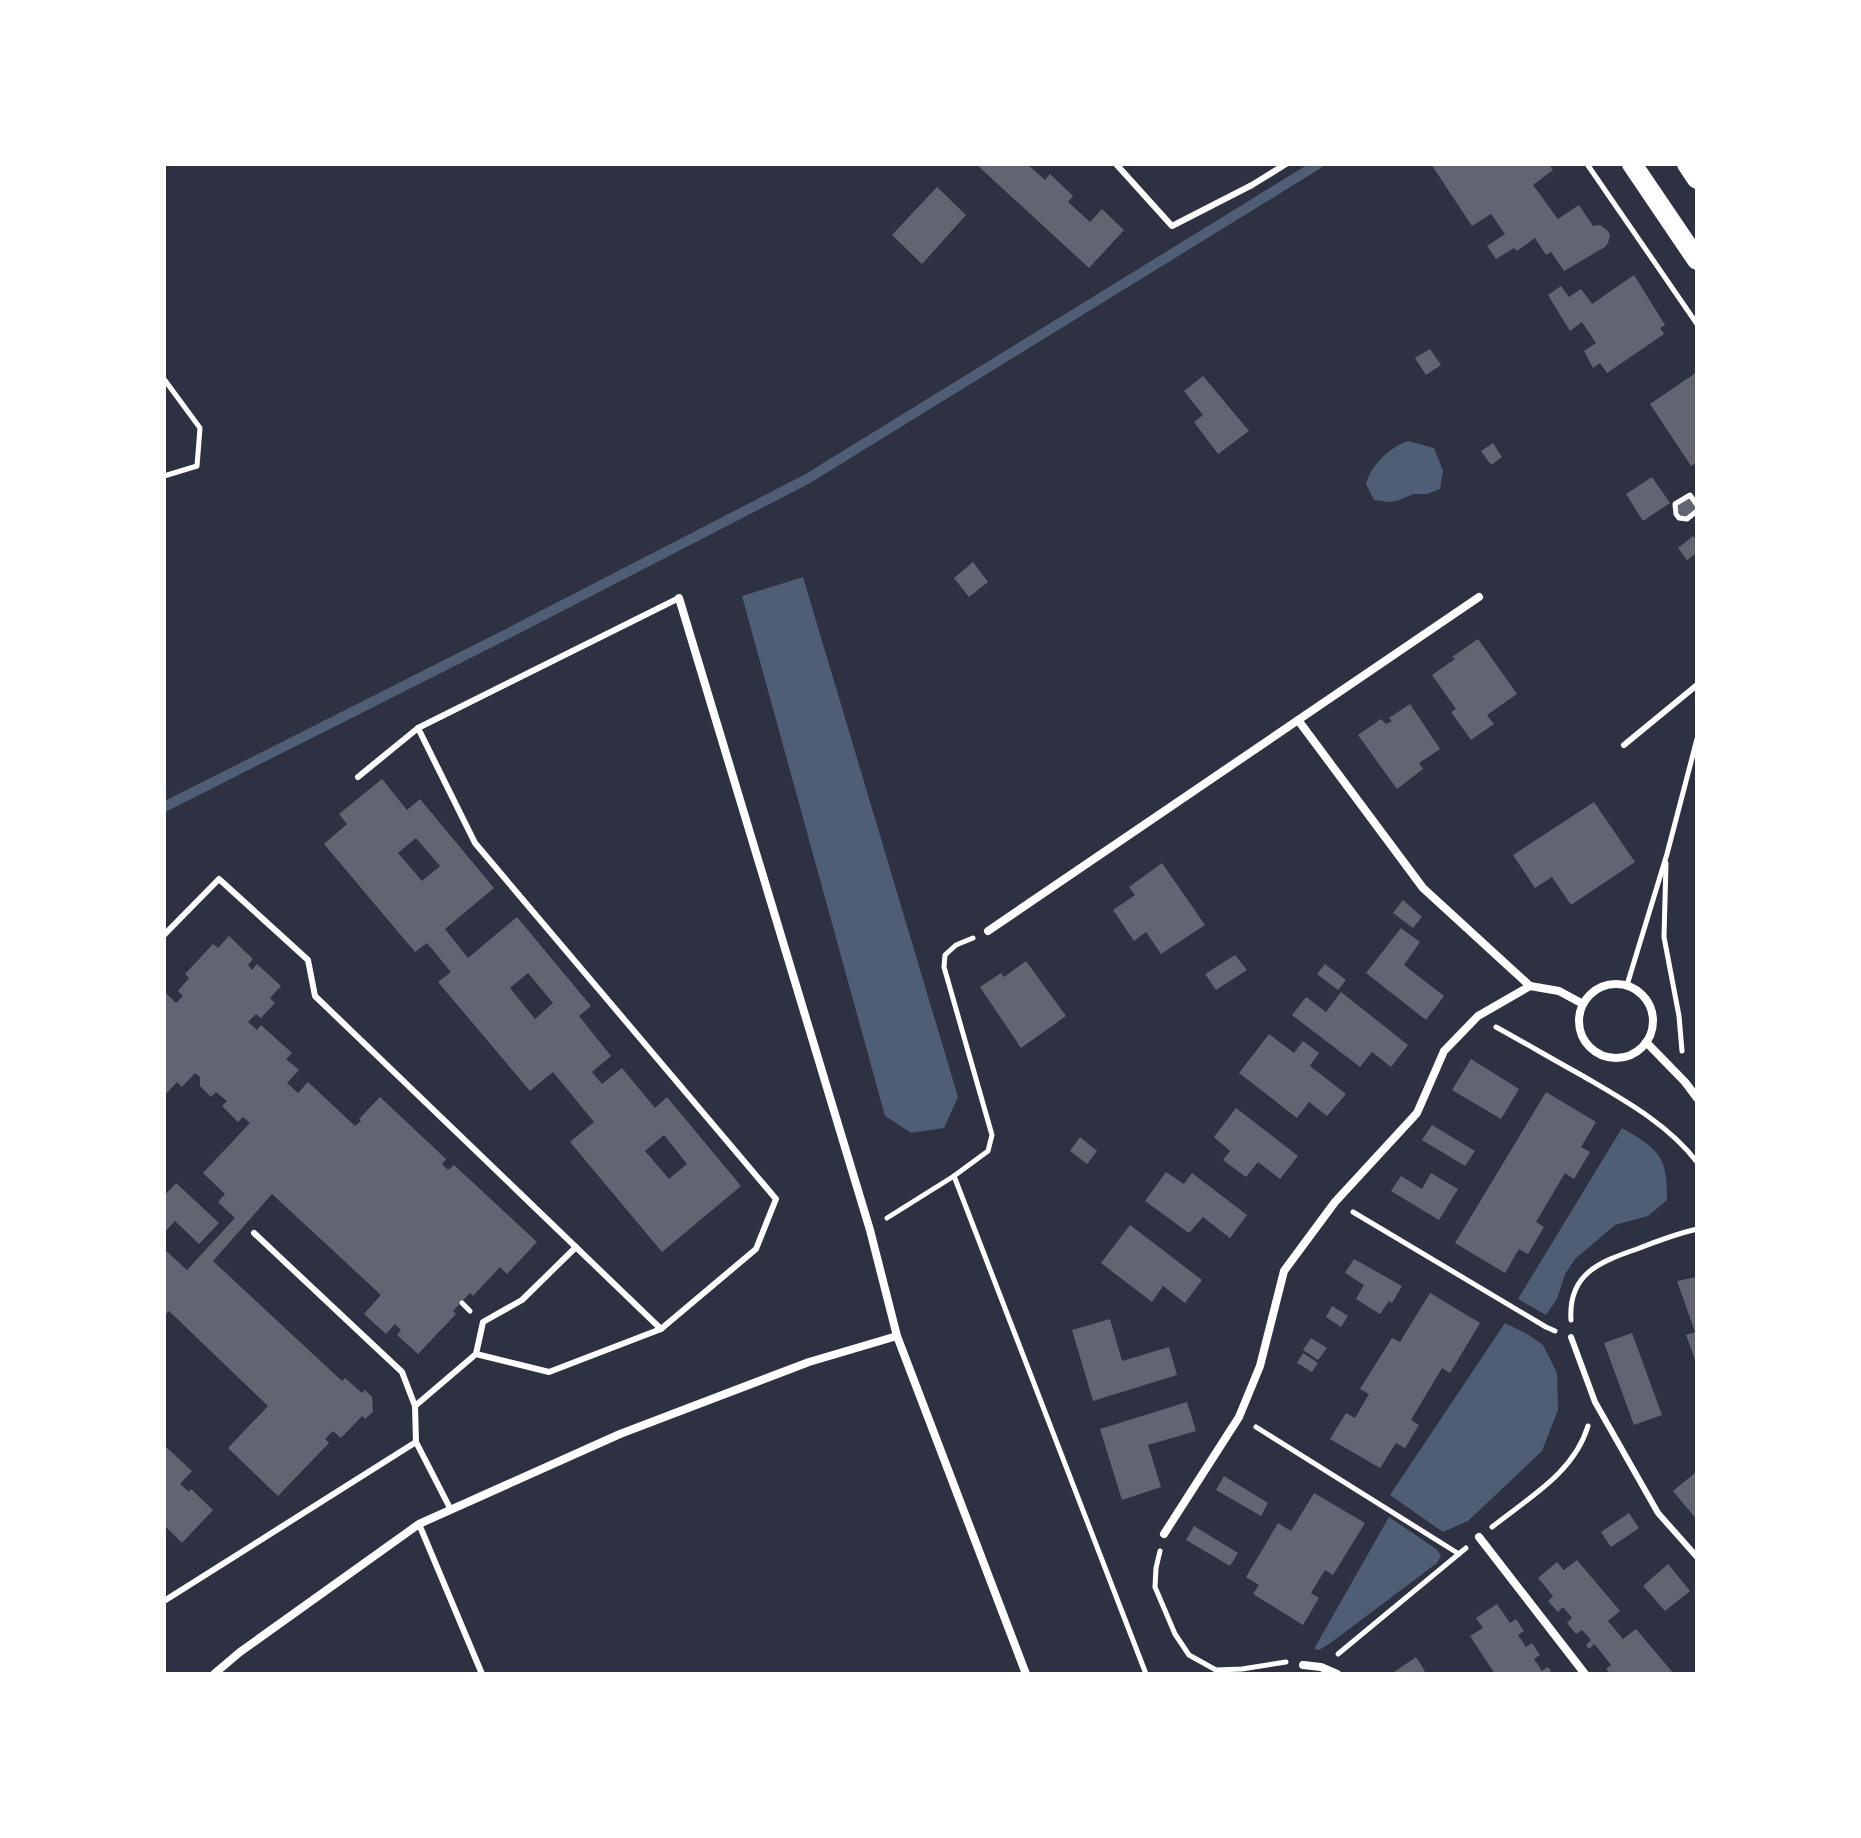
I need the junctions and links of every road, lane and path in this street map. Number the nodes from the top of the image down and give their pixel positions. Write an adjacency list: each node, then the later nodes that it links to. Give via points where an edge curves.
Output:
1 (1116, 164): 2 (lane, via 1172,226)
2 (1286, 164)
3 (1587, 164): 8 (path)
4 (1632, 164): 7 (main road)
5 (1687, 164): 6 (main road)
6 (1697, 179)
7 (1697, 260)
8 (1697, 324)
9 (164, 379): 10 (path, via 200,428 197,466)
10 (164, 476)
11 (1695, 500): 12 (path, via 1690,495 1675,504 1676,514 1687,519)
12 (1697, 511)
13 (1479, 597): 16 (street)
14 (679, 598): 17 (lane); 35 (street)
15 (1697, 685): 19 (lane)
16 (1298, 720): 22 (street); 25 (street, via 1423,888)
17 (418, 728): 20 (lane); 39 (lane, via 475,843 776,1199 756,1249)
18 (1697, 739): 21 (path)
19 (1624, 745)
20 (358, 777)
21 (1667, 854): 24 (path); 29 (path, via 1664,937)
22 (988, 931): 32 (path, via 945,955 992,1135 988,1151)
23 (164, 935): 37 (lane, via 219,879 308,960 315,996)
24 (1627, 985): 26 (street, via 1597,989); 28 (street, via 1646,998 1651,1009)
25 (1530, 986): 26 (street, via 1559,991); 27 (street)
26 (1583, 1004): 28 (street, via 1580,1028 1592,1049 1627,1056)
27 (1478, 1016): 31 (path, via 1625,1100); 33 (street, via 1444,1051 1417,1113)
28 (1646, 1042): 29 (street)
29 (1685, 1082): 30 (street)
30 (1697, 1098)
31 (1697, 1162)
32 (954, 1176): 35 (path); 57 (path)
33 (1335, 1202): 38 (path); 44 (street, via 1284,1271 1260,1366)
34 (1697, 1229): 41 (path, via 1590,1269 1570,1305)
35 (870, 1230): 40 (street)
36 (254, 1233): 43 (lane, via 402,1372)
37 (576, 1247): 39 (lane); 42 (lane, via 522,1300 483,1322)
38 (1546, 1327)
39 (661, 1329): 42 (lane, via 549,1372)
40 (897, 1336): 46 (street, via 809,1362 620,1434); 56 (street)
41 (1571, 1337): 51 (lane, via 1595,1402 1658,1513)
42 (476, 1354): 43 (lane)
43 (415, 1406): 45 (lane)
44 (1239, 1417): 48 (street); 50 (path)
45 (416, 1442): 46 (lane); 52 (lane)
46 (451, 1510): 47 (street)
47 (419, 1524): 54 (street); 55 (lane)
48 (1164, 1534): 53 (path, via 1155,1587 1189,1655 1216,1670 1278,1662)
49 (1479, 1537): 59 (street)
50 (1459, 1554)
51 (1697, 1557)
52 (164, 1601)
53 (1303, 1665): 58 (street)
54 (214, 1674)
55 (482, 1674)
56 (1026, 1674)
57 (1146, 1674)
58 (1337, 1674)
59 (1585, 1674)

